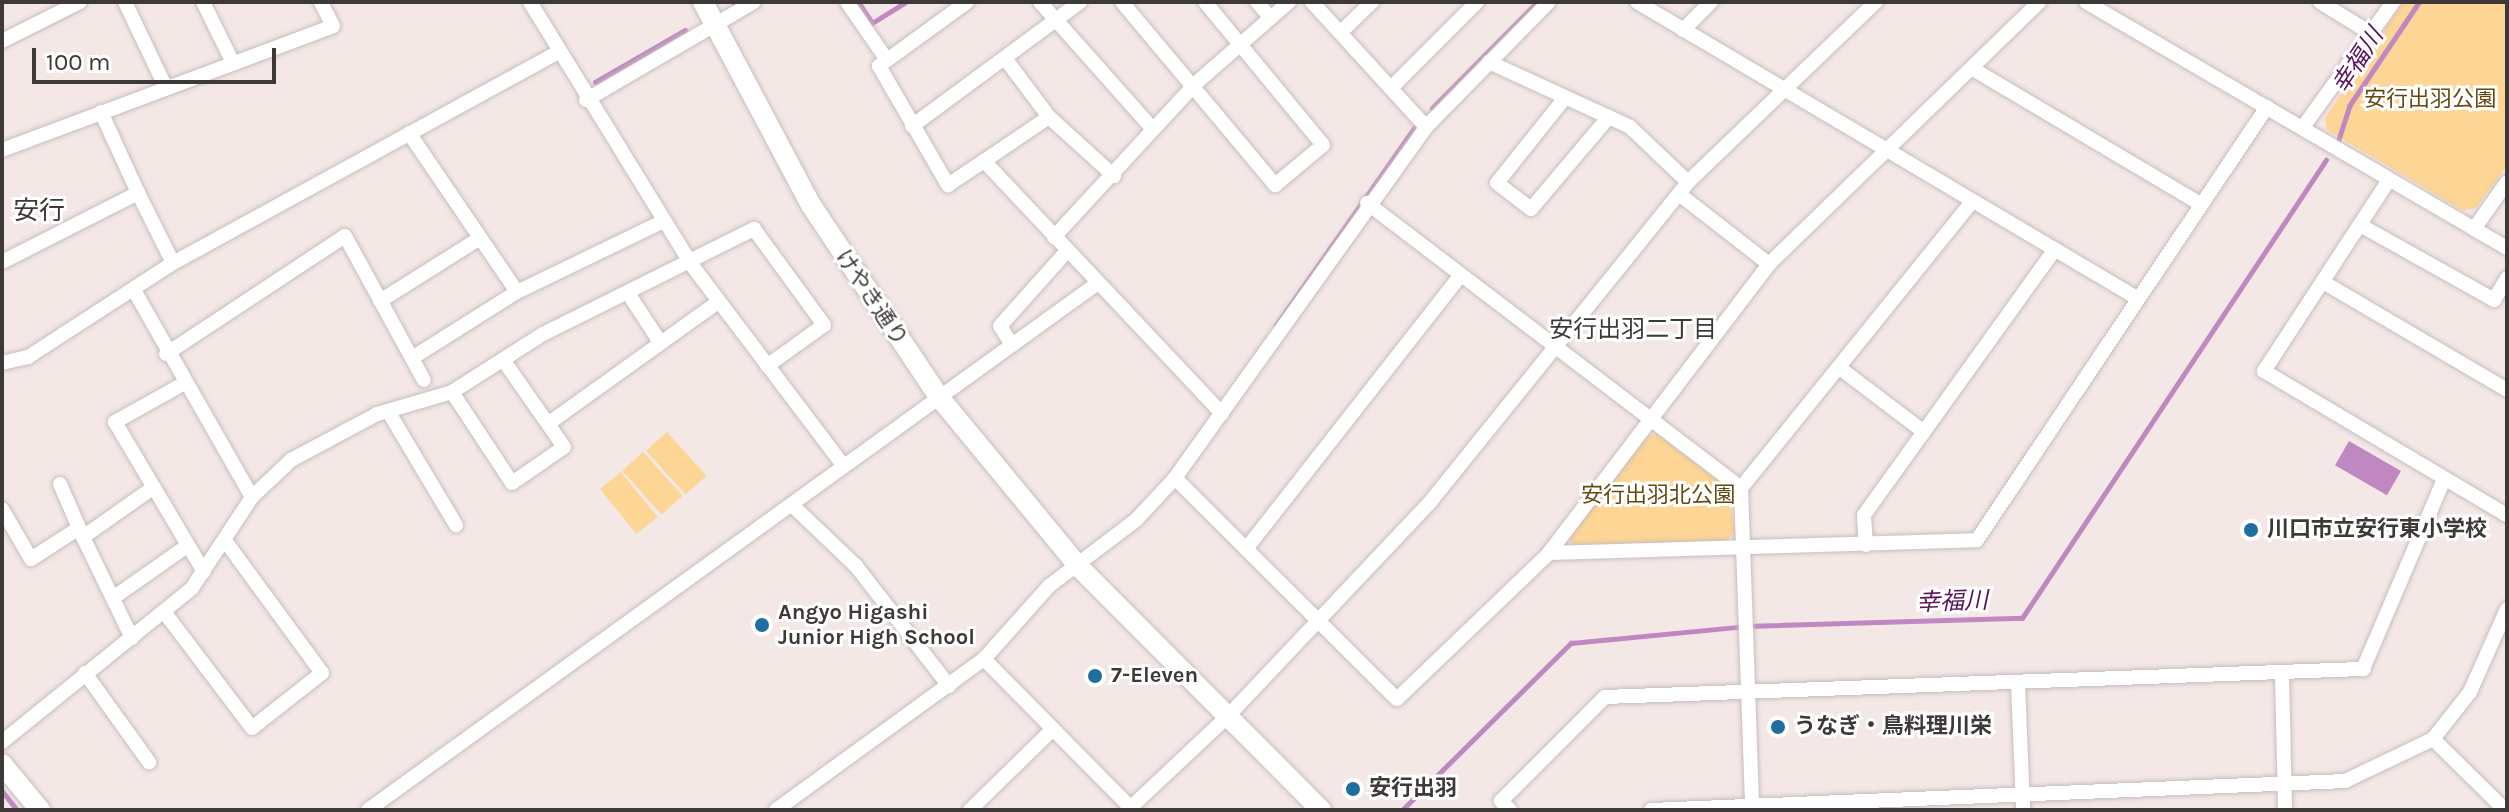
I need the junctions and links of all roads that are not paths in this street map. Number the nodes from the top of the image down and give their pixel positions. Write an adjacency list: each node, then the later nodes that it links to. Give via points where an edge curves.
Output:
1 (80, 2): 34 (street)
2 (125, 2): 42 (street)
3 (203, 2): 39 (street)
4 (321, 2): 39 (street, via 333,26)
5 (530, 2): 35 (street)
6 (703, 2): 29 (street, けやき通り)
7 (754, 2): 29 (street)
8 (847, 2): 36 (street)
9 (967, 2): 36 (street)
10 (1040, 2): 28 (street)
11 (1080, 2): 28 (street)
12 (1122, 2): 41 (street)
13 (1205, 2): 33 (street)
14 (1257, 2): 27 (street)
15 (1289, 2): 27 (street)
16 (1312, 2): 31 (street)
17 (1372, 2): 31 (street)
18 (1477, 2): 43 (street)
19 (1549, 2): 38 (street)
20 (1637, 2): 30 (street)
21 (1711, 2): 30 (street)
22 (1876, 2): 44 (street)
23 (2039, 2): 40 (street)
24 (2086, 2): 47 (street)
25 (2320, 2): 32 (street)
26 (2393, 2): 32 (street)
27 (1270, 17): 33 (street)
28 (1055, 23): 37 (street); 54 (street)
29 (714, 24): 46 (street); 102 (street, けやき通り, via 811,205)
30 (1683, 30): 44 (street)
31 (1342, 31): 43 (street)
32 (2372, 34): 53 (street)
33 (1242, 39): 41 (street); 41 (street, via 1323,145 1275,185)
34 (2, 41)
35 (558, 52): 46 (street); 55 (street)
36 (887, 60): 51 (street, via 879,66)
37 (1007, 61): 49 (street); 51 (street)
38 (1489, 62): 45 (street); 52 (street)
39 (233, 63): 42 (street)
40 (1973, 69): 57 (street); 66 (street)
41 (1195, 84): 54 (street)
42 (166, 88): 48 (street)
43 (1391, 88): 52 (street)
44 (1787, 88): 57 (street); 62 (street)
45 (1564, 99): 50 (street); 50 (street, via 1497,183 1531,209)
46 (586, 100): 67 (street)
47 (2267, 107): 53 (street); 66 (street)
48 (101, 112): 56 (street); 63 (street)
49 (1049, 117): 58 (street); 59 (street)
50 (1607, 119): 62 (street, via 1630,127)
51 (912, 126): 58 (street, via 948,185)
52 (1426, 127): 65 (street)
53 (2303, 127): 61 (street)
54 (1152, 128): 59 (street)
55 (409, 133): 71 (street); 76 (street)
56 (2, 150)
57 (1889, 151): 64 (street); 78 (street)
58 (984, 161): 70 (street)
59 (1114, 176): 70 (street)
60 (2507, 182): 69 (street)
61 (2387, 183): 68 (street); 69 (street)
62 (1683, 188): 78 (street); 90 (street)
63 (138, 193): 75 (street); 76 (street)
64 (1972, 202): 73 (street); 97 (street)
65 (1367, 203): 79 (street); 104 (street)
66 (2199, 203): 86 (street)
67 (664, 221): 77 (street); 84 (street)
68 (2360, 225): 80 (street, via 2494,300); 81 (street)
69 (2474, 229): 72 (street)
70 (1054, 237): 74 (street)
71 (480, 238): 84 (street); 87 (street)
72 (2507, 248)
73 (2055, 249): 86 (street); 107 (street)
74 (1067, 251): 82 (street); 91 (street, via 1000,326)
75 (2, 262)
76 (173, 263): 83 (street)
77 (691, 264): 85 (street); 88 (street); 96 (street, via 754,229 824,325)
78 (1769, 264): 105 (street)
79 (1461, 275): 90 (street); 123 (street)
80 (2507, 278)
81 (2323, 282): 100 (street); 110 (street, via 2264,371)
82 (1095, 285): 91 (street); 104 (street)
83 (135, 292): 92 (street); 95 (street, via 78,319 28,357)
84 (517, 292): 93 (street)
85 (628, 293): 89 (street); 94 (street)
86 (2137, 298): 121 (street, via 1977,540)
87 (380, 301): 92 (street, via 345,236); 93 (street)
88 (718, 302): 89 (street); 96 (street)
89 (660, 342): 106 (street)
90 (1554, 344): 105 (street); 131 (street, via 1431,501)
91 (1012, 345): 102 (street)
92 (166, 354): 99 (street)
93 (412, 358): 98 (street)
94 (504, 361): 101 (street); 106 (street)
95 (2, 363)
96 (767, 366): 108 (street)
97 (1841, 369): 107 (street); 112 (street)
98 (424, 380)
99 (181, 385): 113 (street, via 115,422); 114 (street)
100 (2507, 390)
101 (452, 392): 103 (street); 106 (street, via 512,483 564,447)
102 (939, 397): 108 (street); 126 (street, けやき通り)
103 (388, 411): 114 (street, via 291,460); 118 (street)
104 (1222, 414): 109 (street)
105 (1649, 420): 112 (street); 125 (street)
106 (549, 423)
107 (1924, 432): 121 (street, via 1864,515)
108 (844, 466): 115 (street)
109 (1175, 478): 123 (street); 126 (street)
110 (2444, 479): 117 (street); 135 (street, via 2363,669)
111 (60, 484): 119 (street)
112 (1741, 488): 124 (street)
113 (151, 489): 119 (street); 122 (street)
114 (252, 497): 120 (street)
115 (793, 506): 137 (street, via 856,566); 148 (street)
116 (2, 509): 119 (street, via 31,559)
117 (2507, 515)
118 (456, 525)
119 (81, 532): 128 (street)
120 (227, 543): 127 (street); 130 (street, via 322,673 252,728)
121 (1866, 545): 124 (street)
122 (187, 546): 127 (street); 128 (street)
123 (1246, 549): 131 (street)
124 (1744, 549): 125 (street); 138 (street)
125 (1549, 553): 131 (street, via 1397,699)
126 (1079, 567): 133 (street, via 1011,622); 139 (street, けやき通り)
127 (204, 572): 130 (street)
128 (113, 598): 132 (street)
129 (2507, 609): 141 (street, via 2470,692)
130 (165, 613): 132 (street)
131 (1319, 621): 139 (street)
132 (132, 638): 134 (street)
133 (984, 659): 137 (street); 140 (street)
134 (85, 673): 142 (street); 143 (street)
135 (2282, 675): 136 (street); 145 (street)
136 (2018, 683): 138 (street); 146 (street)
137 (949, 686): 150 (street)
138 (1748, 693): 147 (street); 155 (street, via 1605,697 1501,801)
139 (1228, 716): 151 (street); 154 (street, けやき通り)
140 (1053, 729): 151 (street); 153 (street)
141 (2433, 739): 145 (street, via 2345,781); 158 (street)
142 (2, 742)
143 (149, 762)
144 (2, 764): 152 (street)
145 (2284, 786): 146 (street); 157 (street)
146 (2023, 803): 149 (street)
147 (1752, 804): 149 (street); 156 (street)
148 (378, 807)
149 (1813, 807)
150 (784, 808)
151 (1130, 809)
152 (40, 810)
153 (970, 810)
154 (1321, 810)
155 (1510, 810)
156 (1651, 810)
157 (2285, 810)
158 (2505, 810)

